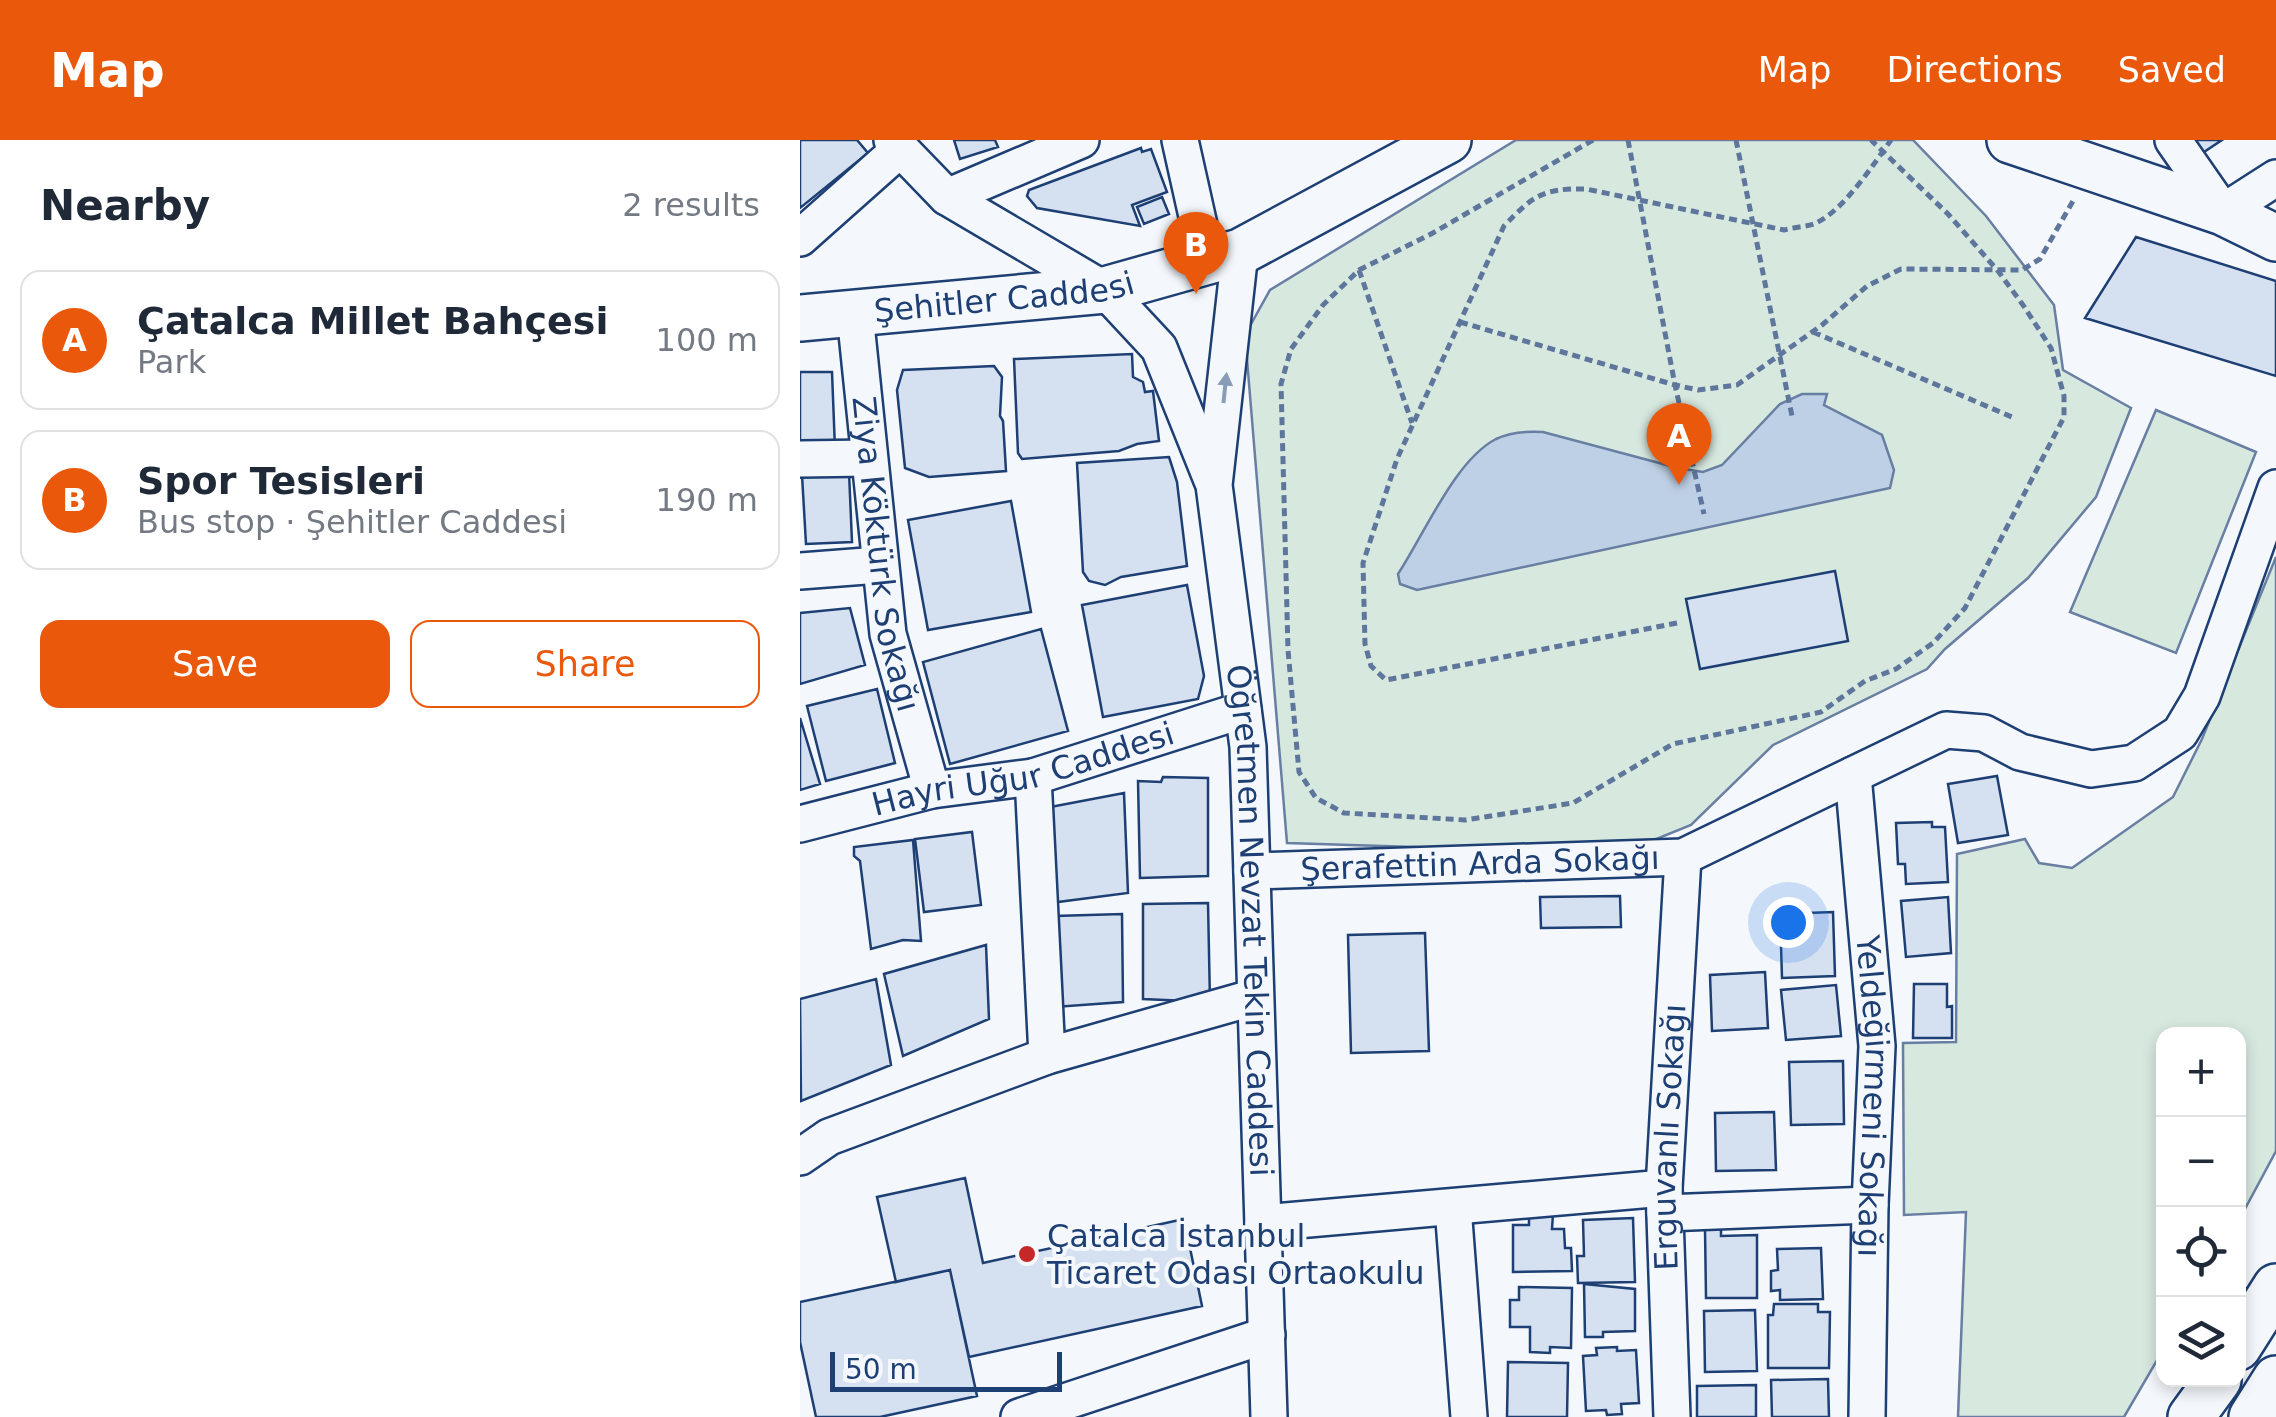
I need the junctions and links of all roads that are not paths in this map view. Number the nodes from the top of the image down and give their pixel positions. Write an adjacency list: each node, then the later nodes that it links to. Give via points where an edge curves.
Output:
1 (1081, 140): 8 (street)
2 (1180, 140): 12 (street)
3 (1448, 140): 12 (main road, Şehitler Caddesi)
4 (2010, 140): 9 (main road)
5 (2173, 140): 9 (street)
6 (896, 145): 8 (street); 10 (street)
7 (2276, 178): 9 (street)
8 (948, 198): 13 (street)
9 (2223, 212): 11 (main road)
10 (800, 238)
11 (2276, 238)
12 (1223, 257): 13 (main road, Şehitler Caddesi); 18 (street, one-way to 12)
13 (1105, 290): 14 (main road, Şehitler Caddesi); 18 (street, via 1159,348)
14 (855, 314): 15 (main road, Şehitler Caddesi); 17 (street, Ziya Köktürk Sokağı)
15 (800, 318)
16 (800, 458): 17 (street)
17 (869, 458): 20 (street, Ziya Köktürk Sokağı)
18 (1214, 485): 22 (street, Öğretmen Nevzat Tekin Caddesi)
19 (2276, 488): 23 (street, Şerafettin Arda Sokağı, via 2202,696 2180,733 2134,762 2091,769 2020,752 1984,733 1946,730)
20 (879, 565): 21 (street); 25 (street, Ziya Köktürk Sokağı, via 888,634)
21 (800, 572)
22 (1244, 710): 24 (street, Hayri Uğur Caddesi); 28 (street, Öğretmen Nevzat Tekin Caddesi)
23 (1852, 775): 27 (street, Şerafettin Arda Sokağı); 33 (street, Yeldeğirmeni Sokağı, via 1878,1046)
24 (1033, 777): 25 (street, Hayri Uğur Caddesi); 30 (street)
25 (932, 790): 26 (street, Hayri Uğur Caddesi)
26 (800, 824)
27 (1683, 857): 28 (street, Şerafettin Arda Sokağı); 32 (street, Erguvanlı Sokağı)
28 (1252, 872): 29 (street, Öğretmen Nevzat Tekin Caddesi)
29 (1255, 997): 30 (street); 35 (street, Öğretmen Nevzat Tekin Caddesi)
30 (1048, 1056): 31 (street, via 829,1138)
31 (800, 1158)
32 (1664, 1200): 33 (street); 34 (street); 44 (street, Erguvanlı Sokağı)
33 (1870, 1204): 45 (street, Yeldeğirmeni Sokağı)
34 (1452, 1207): 35 (street); 43 (street)
35 (1263, 1222): 38 (street, Öğretmen Nevzat Tekin Caddesi)
36 (2276, 1287): 37 (main road)
37 (2246, 1334)
38 (1267, 1336): 41 (street); 42 (street, Öğretmen Nevzat Tekin Caddesi)
39 (2276, 1379): 47 (main road)
40 (2213, 1387): 46 (main road)
41 (1019, 1417)
42 (1269, 1417)
43 (1469, 1417)
44 (1672, 1417)
45 (1867, 1417)
46 (2191, 1417)
47 (2252, 1417)

